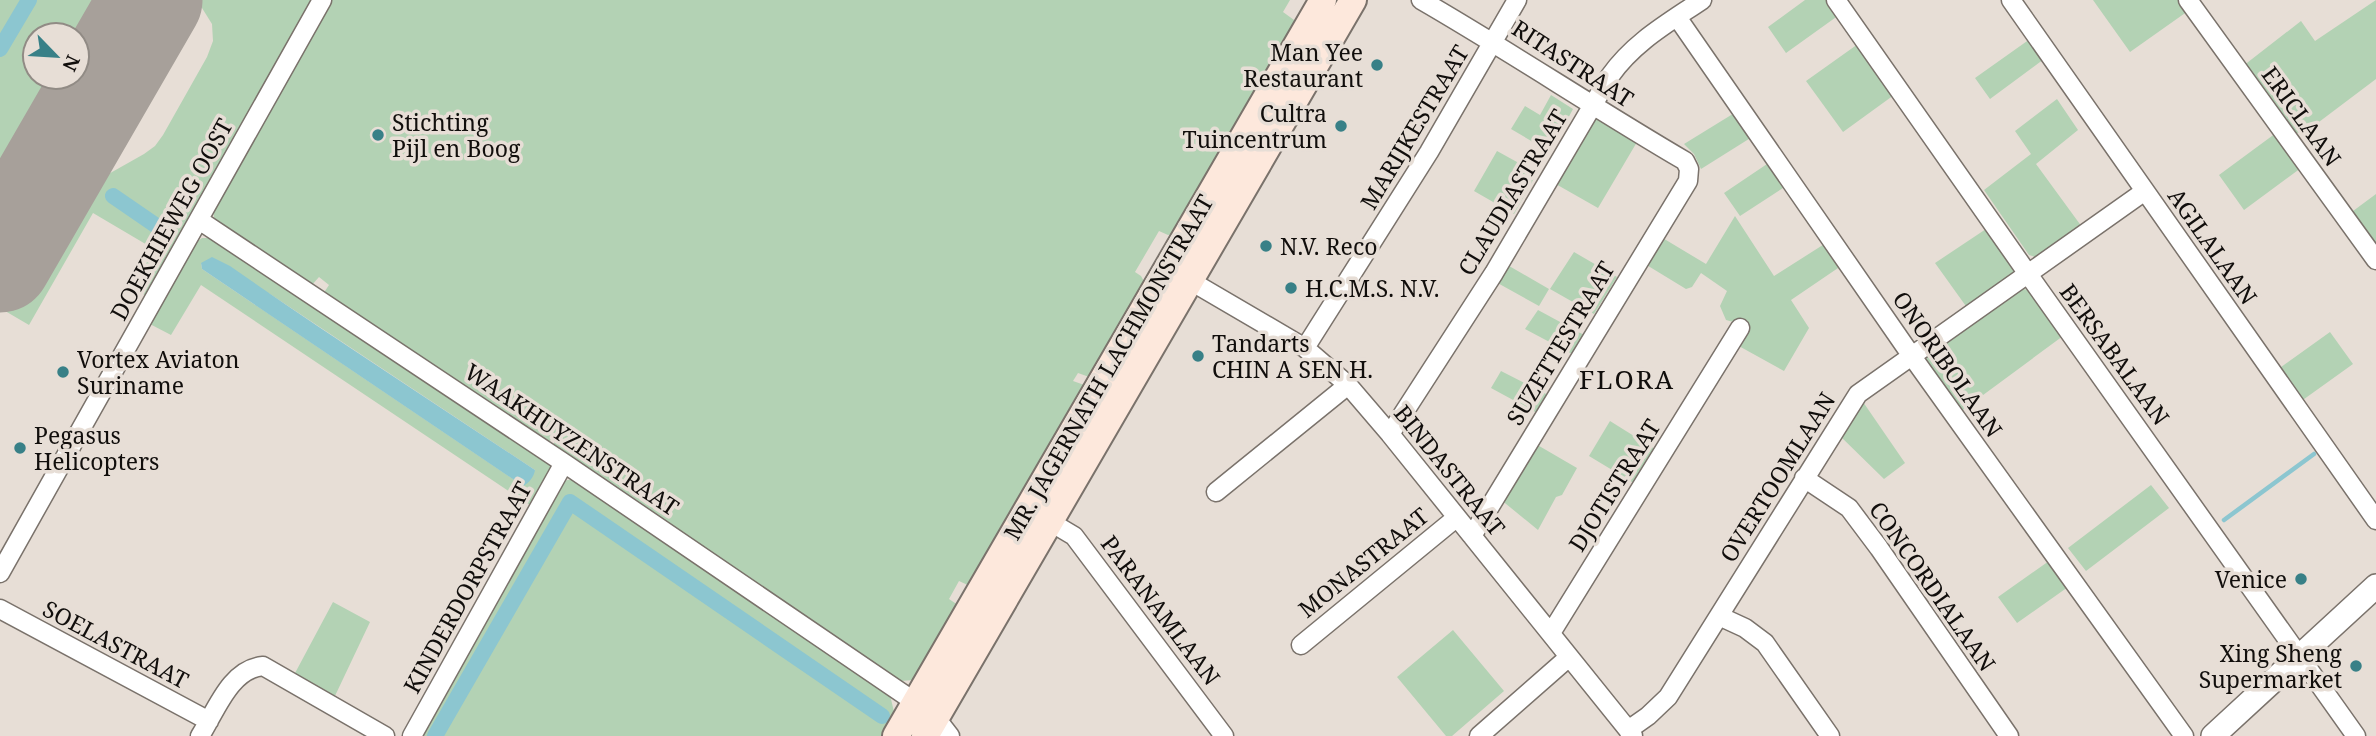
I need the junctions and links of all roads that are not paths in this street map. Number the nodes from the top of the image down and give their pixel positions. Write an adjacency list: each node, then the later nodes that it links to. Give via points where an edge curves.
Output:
1 (322, 0): 15 (street, DOEKHIEWEG OOST)
2 (1323, 0): 17 (main road, MR. JAGERNATH LACHMONSTRAAT)
3 (1353, 0): 19 (main road, MR. JAGERNATH LACHMONSTRAAT)
4 (1421, 0): 11 (street, RITASTRAAT)
5 (1517, 0): 11 (street, MARIJKESTRAAT)
6 (1702, 0): 10 (street, CLAUDIASTRAAT)
7 (1836, 0): 18 (street, BERSABALAAN)
8 (2011, 0): 14 (street, AGILALAAN)
9 (2188, 0): 16 (street, ERICLAAN)
10 (1677, 17): 12 (street, CLAUDIASTRAAT, via 1623,58); 22 (street, ONORIBOLAAN)
11 (1494, 42): 12 (street, RITASTRAAT); 21 (street, MARIJKESTRAAT)
12 (1591, 106): 13 (street, RITASTRAAT, via 1685,161); 24 (street, CLAUDIASTRAAT, via 1487,284)
13 (1689, 174): 32 (street, SUZETTESTRAAT)
14 (2145, 191): 18 (street, OVERTOOMLAAN); 30 (street, AGILALAAN)
15 (199, 220): 25 (street, WAAKHUYZENSTRAAT); 33 (street, DOEKHIEWEG OOST)
16 (2376, 260)
17 (1166, 268): 19 (street, BINDASTRAAT); 28 (main road, MR. JAGERNATH LACHMONSTRAAT)
18 (2028, 274): 22 (street, OVERTOOMLAAN); 39 (street, BERSABALAAN)
19 (1189, 280): 21 (street, BINDASTRAAT); 31 (main road, MR. JAGERNATH LACHMONSTRAAT)
20 (1740, 328): 37 (street, DJOTISTRAAT)
21 (1305, 348): 23 (street, BINDASTRAAT)
22 (1911, 355): 26 (street, OVERTOOMLAAN, via 1858,394); 51 (street, ONORIBOLAAN)
23 (1348, 386): 24 (street, BINDASTRAAT); 27 (street)
24 (1390, 434): 29 (street, BINDASTRAAT)
25 (564, 463): 41 (street, WAAKHUYZENSTRAAT); 46 (street, KINDERDORPSTRAAT)
26 (1804, 478): 36 (street, OVERTOOMLAAN); 50 (street, CONCORDIALAAN, via 1849,508)
27 (1216, 492)
28 (1027, 507): 31 (street, PARANAMLAAN); 41 (main road, MR. JAGERNATH LACHMONSTRAAT)
29 (1457, 518): 32 (street, BINDASTRAAT); 38 (street, MONASTRAAT)
30 (2376, 520)
31 (1050, 522): 41 (main road, MR. JAGERNATH LACHMONSTRAAT); 48 (street, PARANAMLAAN, via 1074,536)
32 (1472, 536): 37 (street, BINDASTRAAT)
33 (0, 573)
34 (2376, 586): 39 (street)
35 (0, 609): 42 (street, SOELASTRAAT)
36 (1719, 616): 43 (street, OVERTOOMLAAN, via 1668,697); 49 (street, via 1765,643)
37 (1551, 633): 40 (street, BINDASTRAAT)
38 (1301, 645)
39 (2300, 656): 52 (street); 53 (street, BERSABALAAN)
40 (1569, 657): 43 (street, BINDASTRAAT); 44 (street)
41 (932, 723): 47 (main road, MR. JAGERNATH LACHMONSTRAAT)
42 (205, 729): 45 (street, via 237,676 262,666)
43 (1630, 733)
44 (1482, 735)
45 (384, 736)
46 (412, 736)
47 (895, 736)
48 (1224, 736)
49 (1830, 736)
50 (2008, 736)
51 (2184, 736)
52 (2213, 736)
53 (2356, 736)

